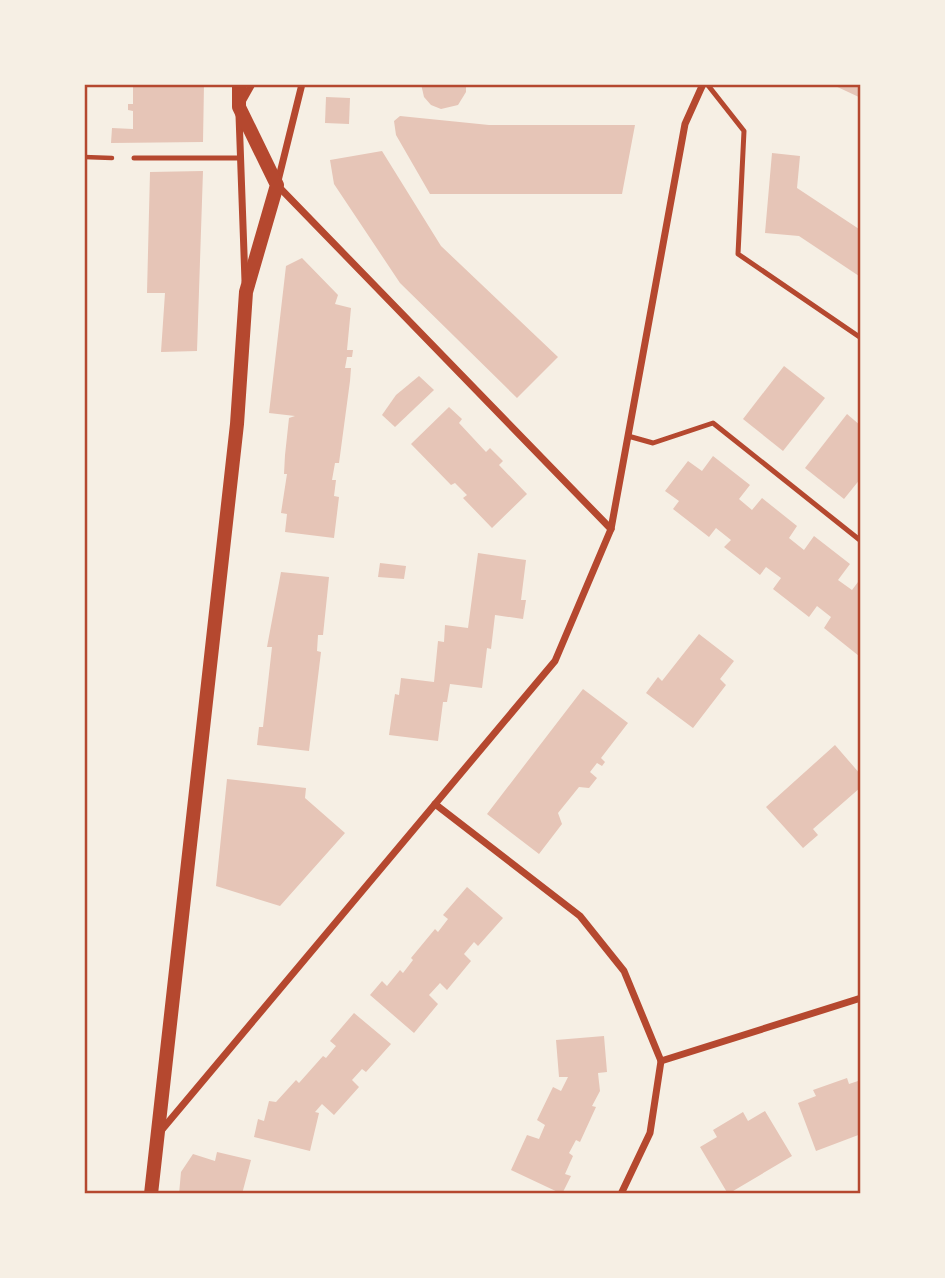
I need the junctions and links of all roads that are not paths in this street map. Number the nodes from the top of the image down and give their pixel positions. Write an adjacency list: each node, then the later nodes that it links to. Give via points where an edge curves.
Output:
1 (239, 84): 5 (main road)
2 (252, 84): 5 (street)
3 (302, 84): 8 (street)
4 (705, 84): 10 (lane, via 744,131 738,254); 11 (street, via 685,124)
5 (239, 107): 7 (street); 8 (main road)
6 (134, 158): 7 (lane)
7 (241, 158): 9 (street)
8 (277, 186): 9 (main road); 12 (street)
9 (246, 292): 17 (main road, via 237,424)
10 (861, 338)
11 (628, 436): 12 (street); 13 (lane, via 653,443 713,423)
12 (611, 529): 14 (street, via 555,661)
13 (861, 541)
14 (435, 804): 16 (street, via 580,916 624,971); 17 (street)
15 (861, 998): 16 (street)
16 (661, 1061): 19 (street, via 650,1133)
17 (157, 1135): 18 (main road)
18 (152, 1194)
19 (621, 1194)

